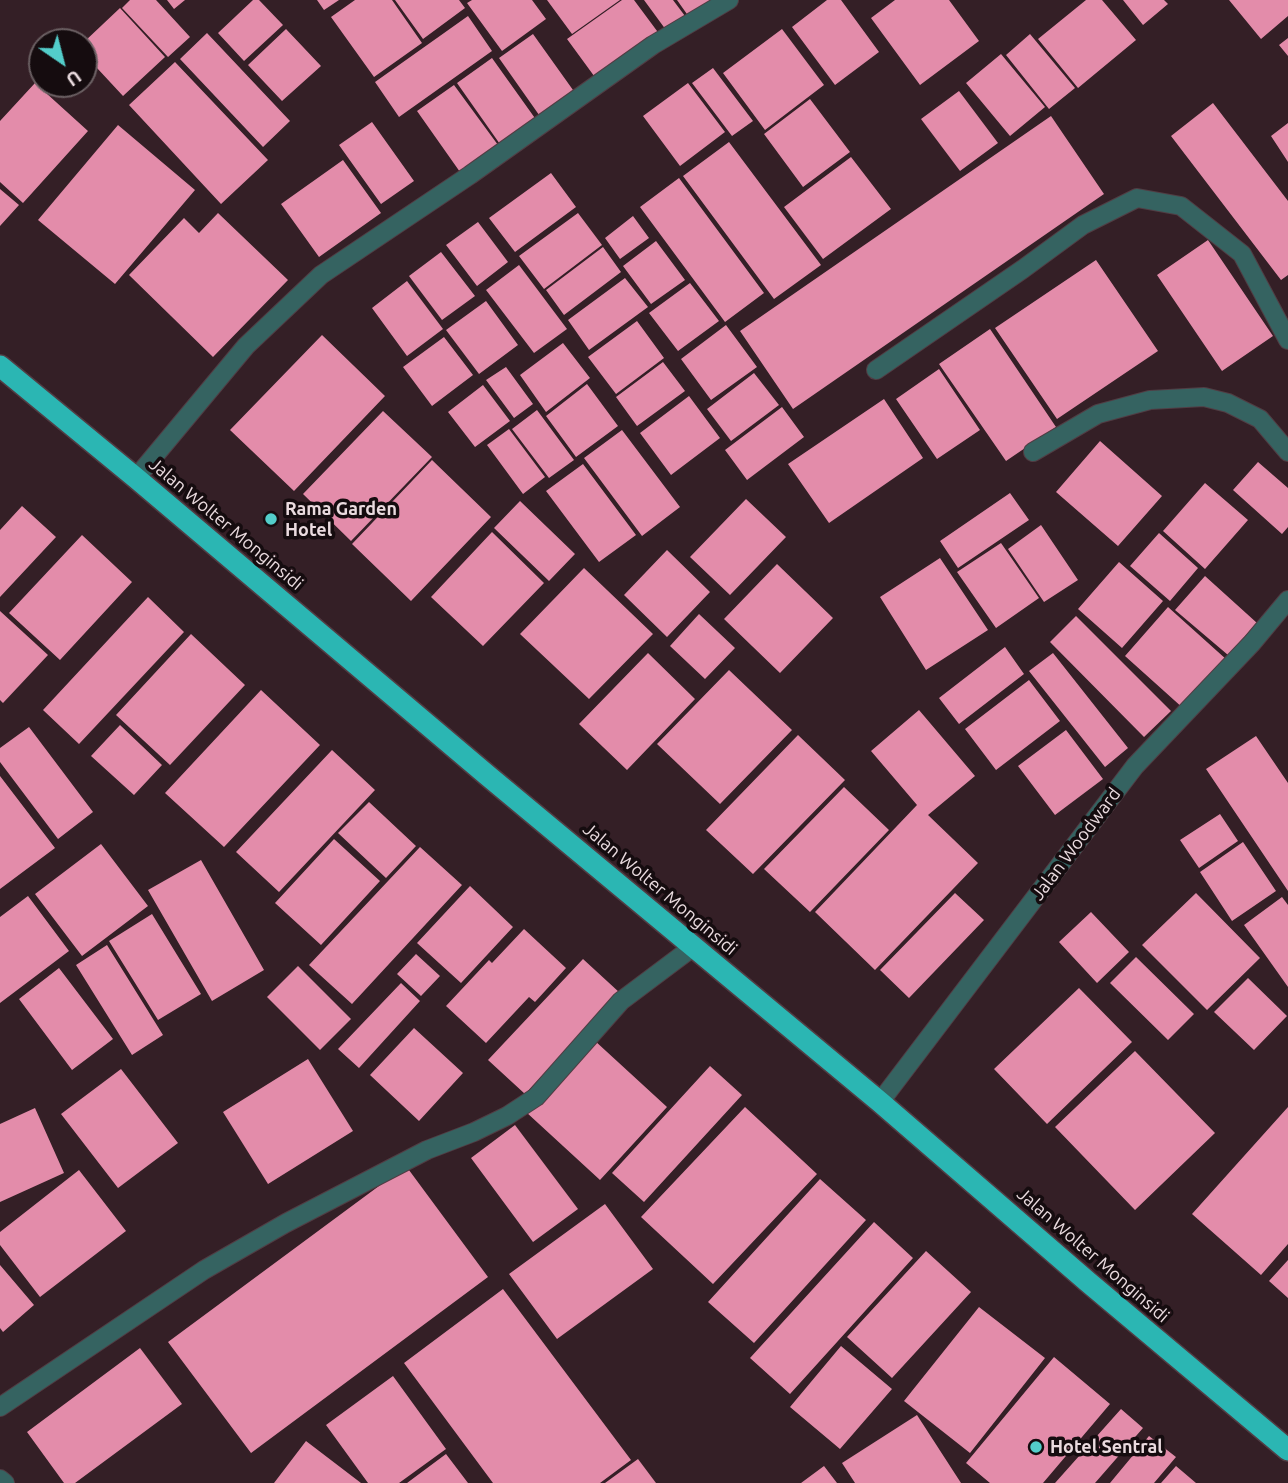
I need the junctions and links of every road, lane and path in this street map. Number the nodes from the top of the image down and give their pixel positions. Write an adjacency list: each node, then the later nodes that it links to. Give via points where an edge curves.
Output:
1 (729, 0): 7 (street, via 653,45 321,275 246,346)
2 (1288, 340): 4 (street, via 1242,254 1181,206 1137,198 1083,225)
3 (0, 366): 7 (highway, Jalan Wolter Monginsidi)
4 (876, 370)
5 (1033, 452): 6 (street, via 1098,414 1150,400 1204,397 1259,419)
6 (1288, 452)
7 (136, 478): 9 (highway, Jalan Wolter Monginsidi)
8 (1288, 600): 10 (street, Jalan Woodward, via 1136,766)
9 (693, 947): 10 (highway, Jalan Wolter Monginsidi); 11 (street, via 621,1001 536,1097 508,1116 427,1150 286,1223 204,1270)
10 (880, 1102): 12 (highway, Jalan Wolter Monginsidi)
11 (0, 1407)
12 (1288, 1450)
13 (0, 1479): 14 (street)
14 (5, 1483)

